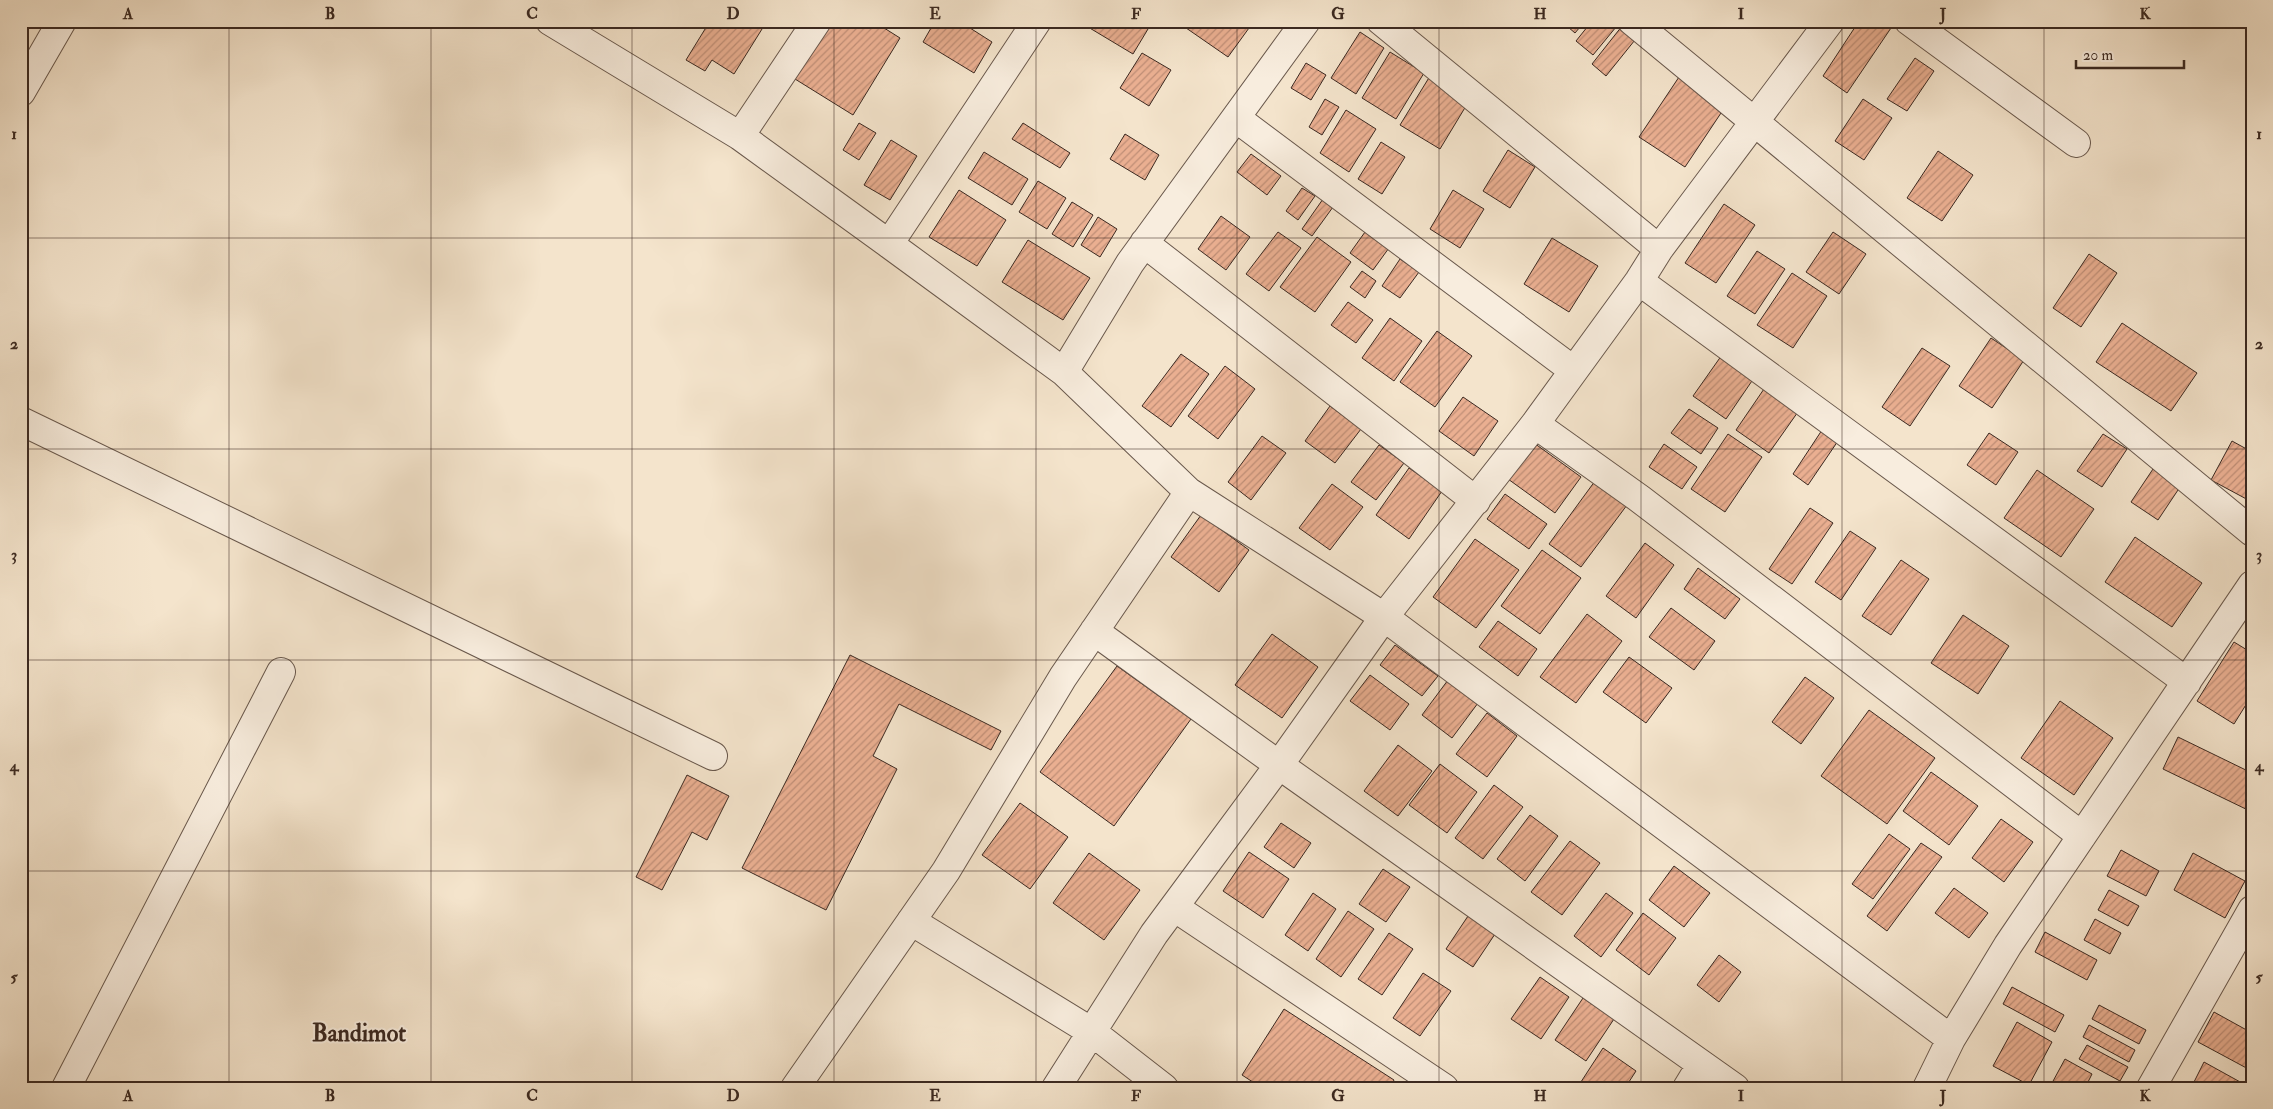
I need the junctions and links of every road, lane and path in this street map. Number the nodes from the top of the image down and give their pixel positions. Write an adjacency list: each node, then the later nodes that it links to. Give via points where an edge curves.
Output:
1 (62, 21): 11 (street)
2 (550, 21): 10 (street)
3 (817, 21): 14 (street)
4 (1037, 21): 17 (street)
5 (1306, 21): 12 (street)
6 (1381, 21): 18 (street)
7 (1632, 21): 13 (street)
8 (1830, 21): 13 (street)
9 (1910, 21): 15 (street)
10 (581, 29): 14 (street)
11 (21, 92)
12 (1236, 118): 16 (street); 20 (street)
13 (1754, 122): 18 (street); 26 (street)
14 (740, 136): 17 (street)
15 (2076, 144)
16 (1144, 243): 21 (street); 25 (street)
17 (889, 244): 21 (street)
18 (1659, 250): 19 (street)
19 (1639, 281): 20 (street); 31 (street)
20 (1573, 370): 23 (street)
21 (1064, 372): 24 (street)
22 (21, 421): 32 (street)
23 (1535, 424): 25 (street); 34 (street, via 1640,499)
24 (1189, 492): 28 (street); 29 (street)
25 (1476, 500): 28 (street)
26 (2252, 532)
27 (2252, 585): 31 (street)
28 (1384, 617): 33 (street); 39 (street)
29 (1094, 631): 33 (street); 37 (street, via 1062,677 946,871)
30 (281, 672): 41 (street)
31 (2187, 682): 34 (street)
32 (713, 756)
33 (1279, 765): 35 (street); 40 (street)
34 (2082, 836): 39 (street, via 2008,945)
35 (1174, 907): 38 (street); 45 (street)
36 (2252, 910): 49 (street)
37 (911, 921): 38 (street); 42 (street)
38 (1092, 1032): 43 (street); 44 (street)
39 (1951, 1039): 48 (street)
40 (1701, 1065): 46 (street); 47 (street)
41 (66, 1088)
42 (795, 1088)
43 (1056, 1088)
44 (1164, 1088)
45 (1444, 1088)
46 (1687, 1088)
47 (1735, 1088)
48 (1927, 1088)
49 (2151, 1088)

